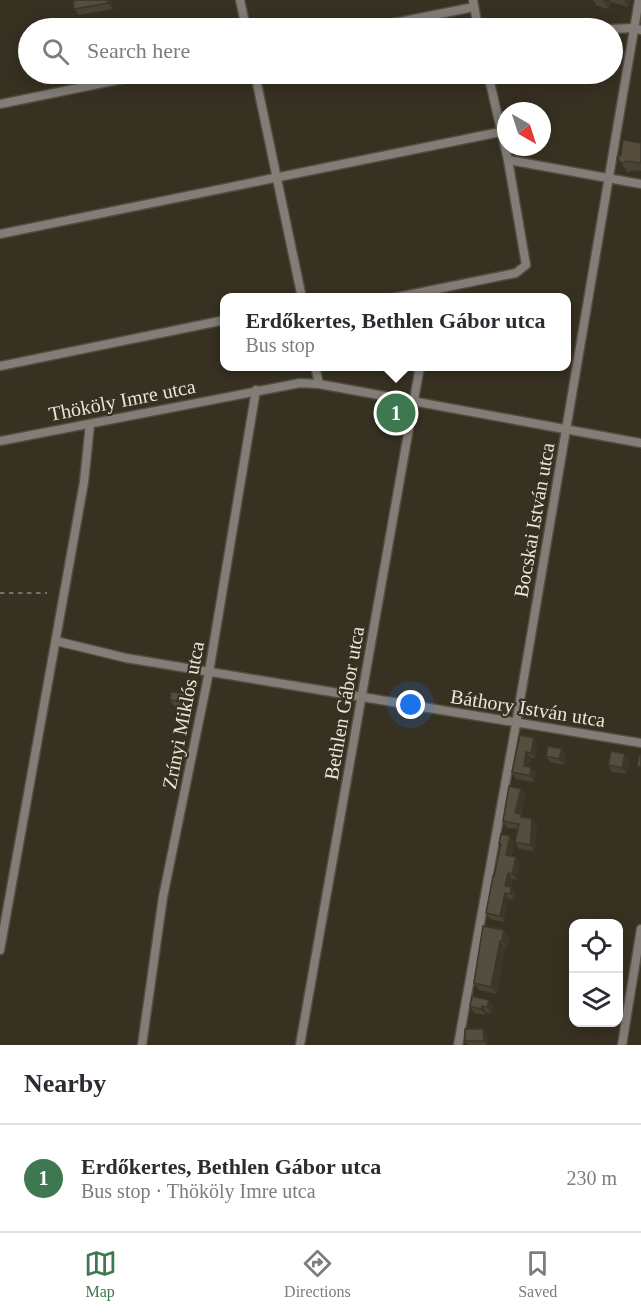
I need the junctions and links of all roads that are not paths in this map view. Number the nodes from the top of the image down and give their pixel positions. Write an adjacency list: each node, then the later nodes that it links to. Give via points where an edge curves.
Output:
1 (240, 0): 4 (street)
2 (639, 0): 7 (street, Bocskai István utca)
3 (473, 3): 5 (street); 6 (street)
4 (244, 18)
5 (411, 18)
6 (476, 18)
7 (638, 29): 17 (street, Bocskai István utca)
8 (98, 84): 11 (street)
9 (257, 84): 16 (street)
10 (490, 84): 12 (street)
11 (0, 104)
12 (497, 117)
13 (497, 133): 16 (street)
14 (507, 156): 15 (street)
15 (508, 160): 17 (street); 21 (street, via 525,265 516,273)
16 (278, 176): 19 (street); 20 (street)
17 (609, 178): 18 (street); 30 (street, Bocskai István utca)
18 (641, 184)
19 (0, 234)
20 (301, 293)
21 (437, 293)
22 (220, 321): 23 (street)
23 (0, 366)
24 (316, 371): 26 (street)
25 (419, 371): 28 (street, Bethlen Gábor utca)
26 (319, 384): 27 (street, Thököly Imre utca); 28 (street, Thököly Imre utca)
27 (256, 390): 29 (street, Thököly Imre utca); 34 (street, Zrínyi Miklós utca)
28 (413, 403): 30 (street, Thököly Imre utca); 35 (street, Bethlen Gábor utca)
29 (90, 424): 31 (street, Thököly Imre utca); 33 (street, via 84,482)
30 (566, 430): 32 (street, Thököly Imre utca); 36 (street, Bocskai István utca)
31 (0, 441)
32 (641, 443)
33 (56, 641): 34 (street, Báthory István utca); 39 (street)
34 (209, 672): 35 (street, Báthory István utca); 40 (street, Zrínyi Miklós utca, via 164,897)
35 (362, 697): 36 (street, Báthory István utca); 41 (street, Bethlen Gábor utca)
36 (516, 724): 37 (street, Báthory István utca); 42 (street, Bocskai István utca)
37 (641, 743)
38 (641, 928): 43 (street)
39 (0, 950)
40 (142, 1045)
41 (300, 1045)
42 (458, 1045)
43 (622, 1045)

